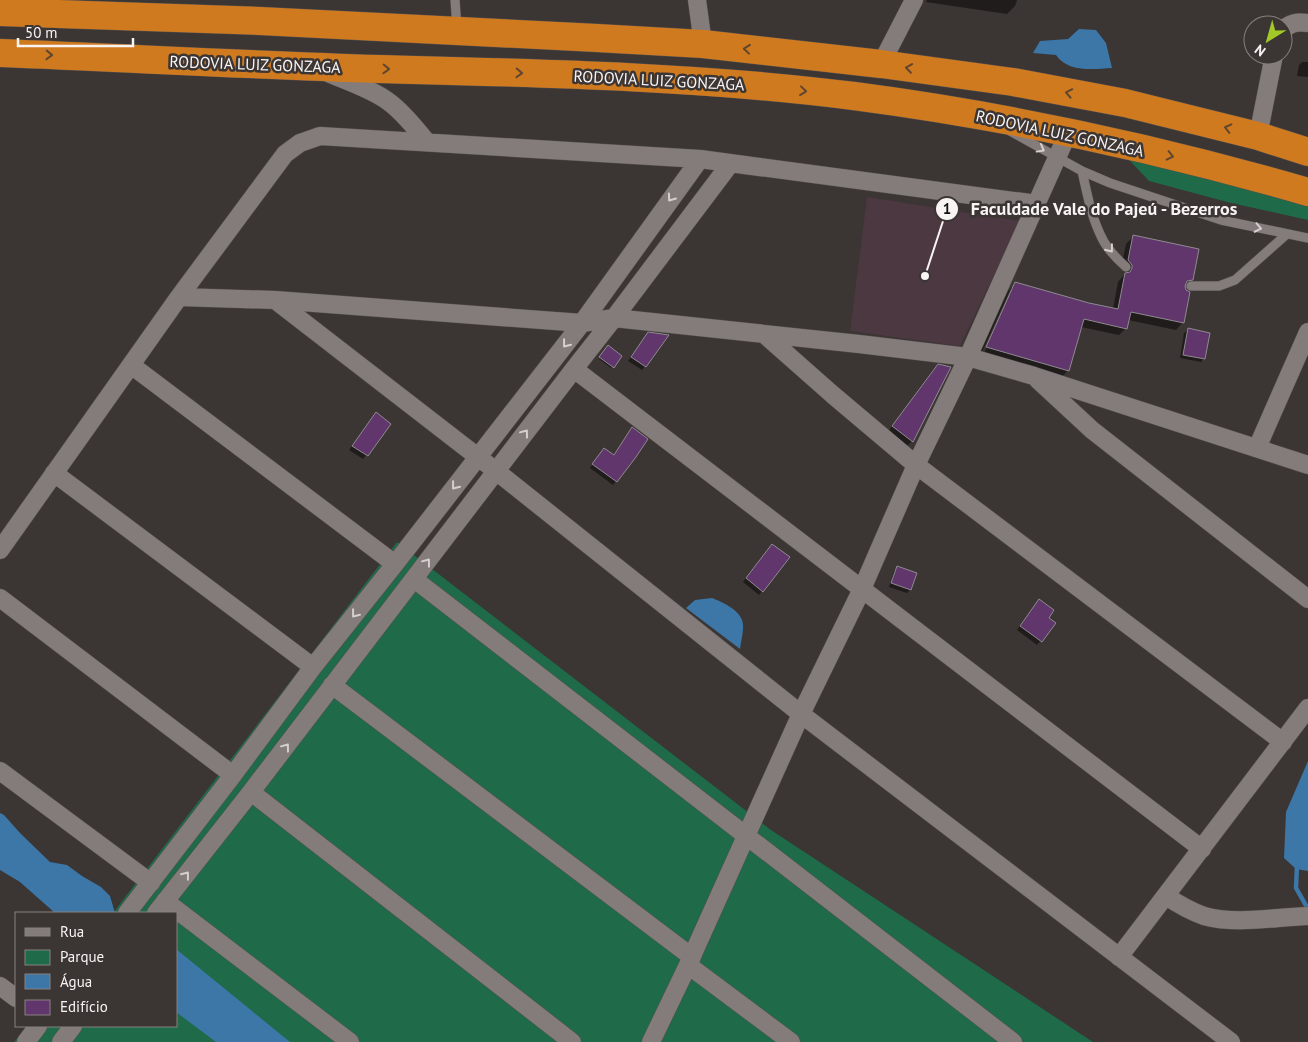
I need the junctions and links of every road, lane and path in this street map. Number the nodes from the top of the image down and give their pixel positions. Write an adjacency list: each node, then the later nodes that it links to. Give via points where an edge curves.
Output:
1 (455, 0): 7 (lane)
2 (697, 0): 8 (street)
3 (914, 0): 10 (street)
4 (0, 12): 7 (highway)
5 (1293, 23): 6 (street)
6 (1308, 23)
7 (457, 31): 8 (highway)
8 (703, 44): 10 (highway, one-way to 8)
9 (0, 53): 12 (highway, RODOVIA LUIZ GONZAGA, one-way to 12)
10 (881, 64): 15 (highway, one-way to 10, via 1125,103 1013,82)
11 (1272, 65): 15 (street)
12 (314, 67): 13 (highway, RODOVIA LUIZ GONZAGA, one-way to 13, via 735,83 855,96); 16 (street, via 388,101)
13 (983, 116): 14 (highway, RODOVIA LUIZ GONZAGA); 18 (lane, one-way to 18)
14 (1068, 133): 18 (street); 22 (highway, RODOVIA LUIZ GONZAGA, one-way to 22, via 1234,171)
15 (1258, 136): 17 (highway)
16 (427, 142): 19 (street); 28 (street, via 320,136 300,143 285,154)
17 (1308, 152)
18 (1056, 157): 21 (lane); 23 (street)
19 (700, 159): 20 (street); 31 (street, one-way to 31)
20 (730, 164): 23 (street); 30 (street)
21 (1082, 171): 24 (lane, one-way to 24, via 1221,220); 26 (lane, one-way to 26, via 1101,238)
22 (1308, 192)
23 (1037, 204): 34 (street)
24 (1287, 234): 25 (lane); 27 (lane, via 1234,280 1219,286)
25 (1308, 238)
26 (1126, 267)
27 (1191, 286)
28 (179, 297): 29 (street); 35 (street)
29 (275, 300): 31 (street); 39 (street)
30 (614, 318): 31 (street); 33 (street); 36 (street)
31 (582, 323): 39 (street, one-way to 39)
32 (1308, 332): 38 (street)
33 (764, 334): 34 (street); 40 (street)
34 (968, 357): 37 (street); 40 (street)
35 (131, 365): 43 (street); 45 (street)
36 (574, 369): 42 (street, one-way to 36); 47 (street)
37 (1034, 376): 38 (street); 49 (street, via 1092,430)
38 (1257, 448): 41 (street)
39 (478, 457): 42 (street); 45 (street, one-way to 45)
40 (916, 465): 47 (street); 54 (street)
41 (1308, 465)
42 (496, 471): 46 (street, one-way to 42); 53 (street)
43 (54, 473): 44 (street); 50 (street)
44 (0, 550)
45 (395, 564): 50 (street, one-way to 50)
46 (414, 579): 51 (street); 58 (street)
47 (862, 589): 53 (street); 59 (street)
48 (0, 598): 56 (street)
49 (1308, 599)
50 (313, 667): 56 (street)
51 (332, 685): 57 (street, one-way to 51); 67 (street)
52 (1308, 708): 54 (street)
53 (801, 714): 58 (street); 66 (street)
54 (1283, 742): 59 (street)
55 (0, 771): 60 (street)
56 (233, 775): 60 (street)
57 (251, 792): 62 (street, one-way to 57); 73 (street)
58 (747, 836): 67 (street); 76 (street)
59 (1202, 849): 61 (street)
60 (151, 883): 63 (street)
61 (1166, 896): 64 (street, via 1204,916 1231,920); 66 (street)
62 (160, 907)
63 (127, 912)
64 (1304, 916)
65 (178, 920): 72 (street)
66 (1119, 957): 77 (street)
67 (690, 961): 74 (street); 75 (street)
68 (0, 986): 69 (street)
69 (15, 997)
70 (37, 1027): 71 (street)
71 (26, 1042)
72 (350, 1042)
73 (572, 1042)
74 (651, 1042)
75 (790, 1042)
76 (1013, 1042)
77 (1230, 1042)

